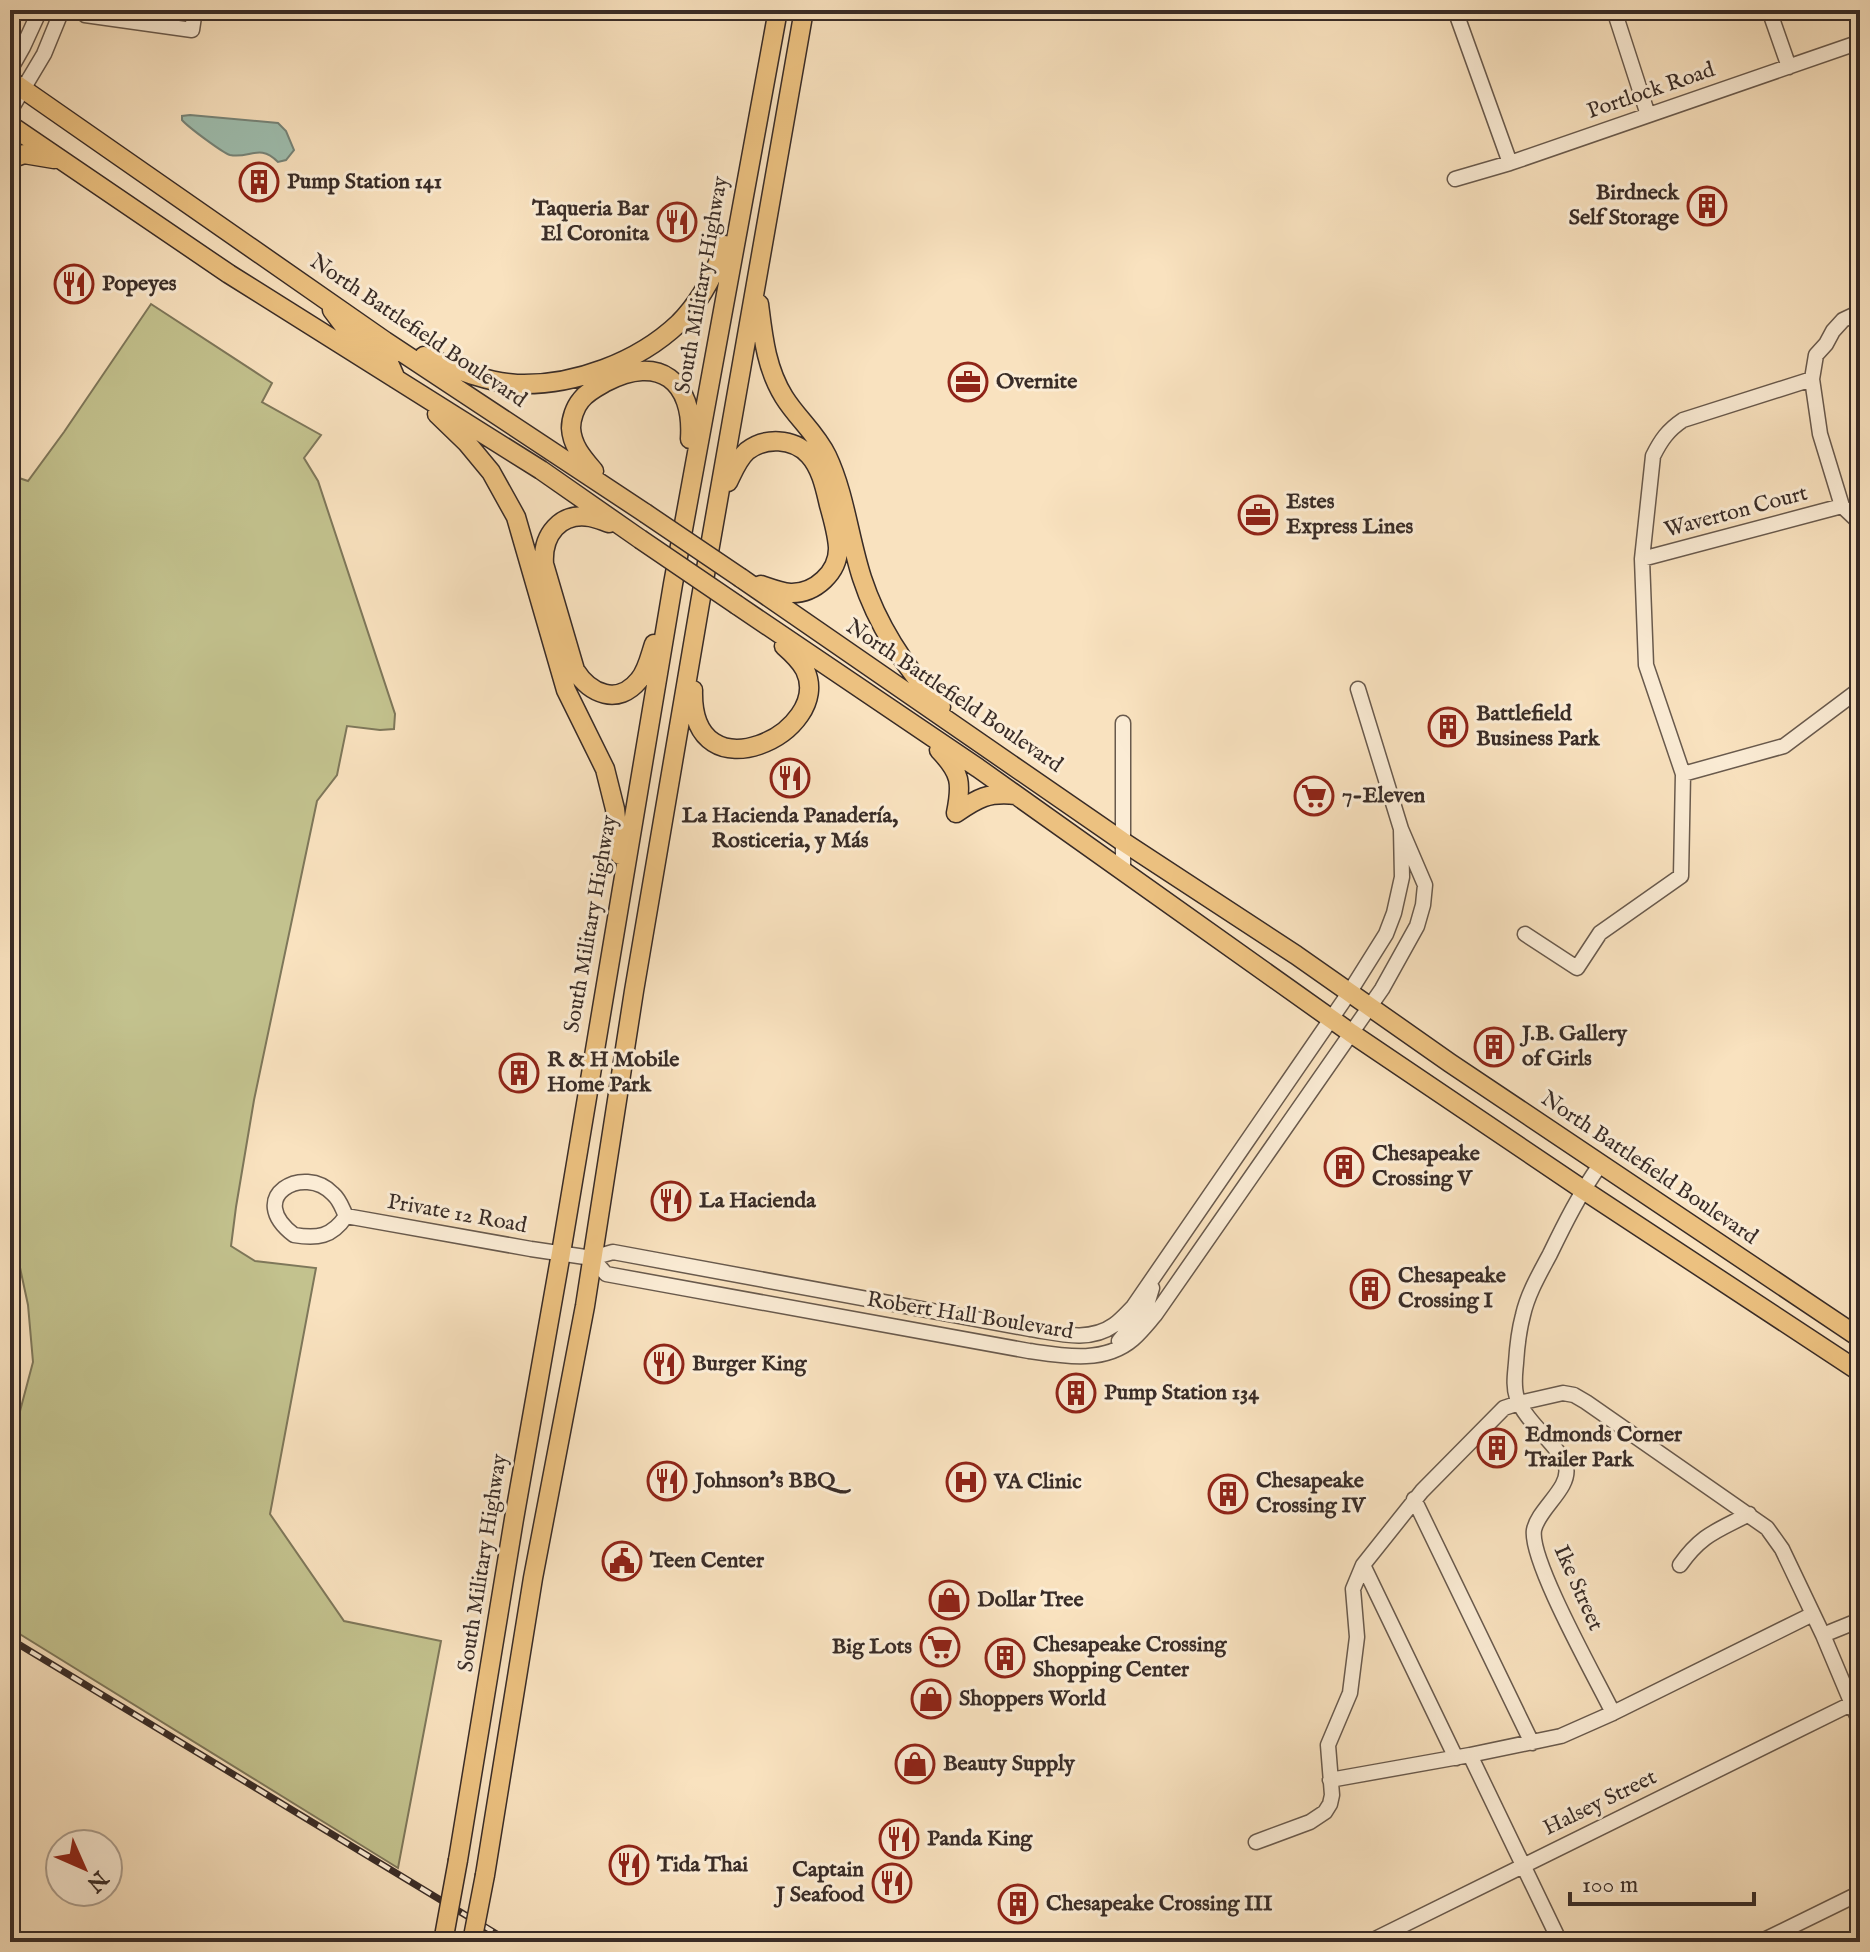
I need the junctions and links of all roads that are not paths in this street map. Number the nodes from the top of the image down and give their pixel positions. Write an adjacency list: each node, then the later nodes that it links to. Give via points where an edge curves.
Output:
1 (40, 10): 12 (street)
2 (62, 10): 13 (street, via 44,54)
3 (87, 10): 4 (street, via 85,15 192,30)
4 (195, 10)
5 (778, 10): 20 (main road, South Military Highway)
6 (804, 10): 22 (main road)
7 (1455, 10): 19 (street)
8 (1614, 10): 15 (street)
9 (1769, 10): 11 (street)
10 (1860, 42): 11 (street, Portlock Road)
11 (1789, 67): 15 (street, Portlock Road)
12 (10, 70)
13 (14, 89): 14 (street); 23 (main road, North Battlefield Boulevard)
14 (10, 111)
15 (1648, 115): 19 (street, Portlock Road)
16 (10, 125): 18 (main road)
17 (10, 159): 18 (main road, via 24,154)
18 (62, 160): 26 (main road)
19 (1510, 163): 21 (street, Portlock Road)
20 (748, 169): 25 (main road, via 717,267 701,296 663,337 621,360 570,378 517,384 468,374); 31 (main road, South Military Highway)
21 (1455, 179)
22 (757, 283): 33 (main road); 44 (main road, via 774,377 827,456 873,608 906,665)
23 (320, 294): 25 (main road, North Battlefield Boulevard); 26 (main road, via 347,330 386,356)
24 (1860, 312): 27 (street, via 1833,331 1816,355)
25 (385, 341): 29 (main road, North Battlefield Boulevard)
26 (396, 379): 28 (main road)
27 (1812, 379): 30 (street, via 1820,434); 35 (street, via 1697,414 1670,429 1653,456)
28 (412, 390): 34 (main road); 50 (main road, via 491,472 516,517 566,690 605,769 615,809)
29 (615, 493): 31 (main road, via 581,456 571,428 574,412 581,399 614,378 637,370 663,374 683,393 690,415); 36 (main road, North Battlefield Boulevard, bridge)
30 (1842, 506): 32 (street); 35 (street, Waverton Court)
31 (685, 517): 37 (main road, South Military Highway)
32 (1860, 523)
33 (712, 535): 36 (main road, via 726,486 747,452 776,441 806,452 816,464 838,550 828,575 818,585 791,593); 38 (main road)
34 (640, 539): 37 (main road, via 589,517 562,522 546,540 544,564 575,670 592,690 619,693 642,678); 39 (main road, bridge)
35 (1642, 559): 45 (street, via 1646,665)
36 (741, 578): 44 (main road, North Battlefield Boulevard)
37 (673, 584): 50 (main road, South Military Highway)
38 (700, 603): 39 (main road, via 693,658 696,723 705,736 733,750 765,743 793,723 803,712 809,684 796,657); 60 (main road)
39 (737, 605): 43 (main road)
40 (1358, 689): 47 (street)
41 (1860, 689): 45 (street, via 1784,746)
42 (1123, 723): 48 (street)
43 (921, 731): 46 (main road); 46 (main road, via 956,772 961,790 956,813 991,794)
44 (975, 739): 48 (main road, North Battlefield Boulevard)
45 (1683, 774): 51 (street, via 1681,876 1600,933 1577,968)
46 (1016, 795): 49 (main road)
47 (1401, 829): 52 (street, Robert Hall Boulevard, via 1402,877 1394,913); 53 (street, Robert Hall Boulevard, via 1425,885 1423,905 1417,926)
48 (1122, 841): 49 (street); 52 (main road, North Battlefield Boulevard)
49 (1123, 872): 54 (main road)
50 (621, 891): 59 (main road, South Military Highway)
51 (1525, 934)
52 (1349, 993): 53 (main road, North Battlefield Boulevard); 54 (street, Robert Hall Boulevard)
53 (1369, 1008): 55 (street, Robert Hall Boulevard); 56 (main road, North Battlefield Boulevard)
54 (1330, 1018): 55 (main road); 61 (street, Robert Hall Boulevard)
55 (1351, 1033): 57 (main road); 63 (street, Robert Hall Boulevard, via 1155,1315)
56 (1600, 1165): 57 (street); 62 (main road, North Battlefield Boulevard)
57 (1582, 1189): 64 (main road); 65 (street, via 1523,1315 1514,1386)
58 (346, 1216): 58 (street, via 334,1194 303,1182 280,1192 275,1203 280,1222 294,1235 324,1236); 59 (street, Private 12 Road)
59 (561, 1253): 60 (street, Robert Hall Boulevard); 82 (main road, South Military Highway, bridge)
60 (592, 1258): 61 (street, Robert Hall Boulevard, via 613,1252 1074,1336 1113,1326); 63 (street, Robert Hall Boulevard, via 606,1274 1029,1351 1069,1357); 83 (main road, bridge)
61 (1152, 1280): 63 (street, via 1146,1308)
62 (1860, 1338)
63 (1115, 1350)
64 (1860, 1372)
65 (1519, 1403): 66 (street, via 1504,1408); 67 (street, via 1574,1395); 74 (street, Ike Street, via 1566,1466 1565,1481 1534,1530 1535,1545)
66 (1414, 1499): 68 (street); 76 (street)
67 (1749, 1514): 69 (street, via 1701,1540); 70 (street, via 1777,1541)
68 (1363, 1565): 77 (street); 78 (street, via 1353,1589 1357,1637 1350,1693 1328,1745)
69 (1680, 1565)
70 (1813, 1614): 72 (street); 74 (street)
71 (1860, 1620): 72 (street)
72 (1823, 1635): 73 (street)
73 (1851, 1704): 75 (street); 80 (street, Halsey Street)
74 (1613, 1713): 76 (street)
75 (1860, 1723)
76 (1532, 1743): 77 (street)
77 (1463, 1756): 78 (street); 80 (street)
78 (1330, 1780): 79 (street, via 1332,1795 1325,1812)
79 (1256, 1842)
80 (1524, 1865): 84 (street, Halsey Street); 85 (street)
81 (1860, 1893): 86 (street)
82 (443, 1942)
83 (472, 1942)
84 (1369, 1942)
85 (1560, 1942)
86 (1760, 1942)

